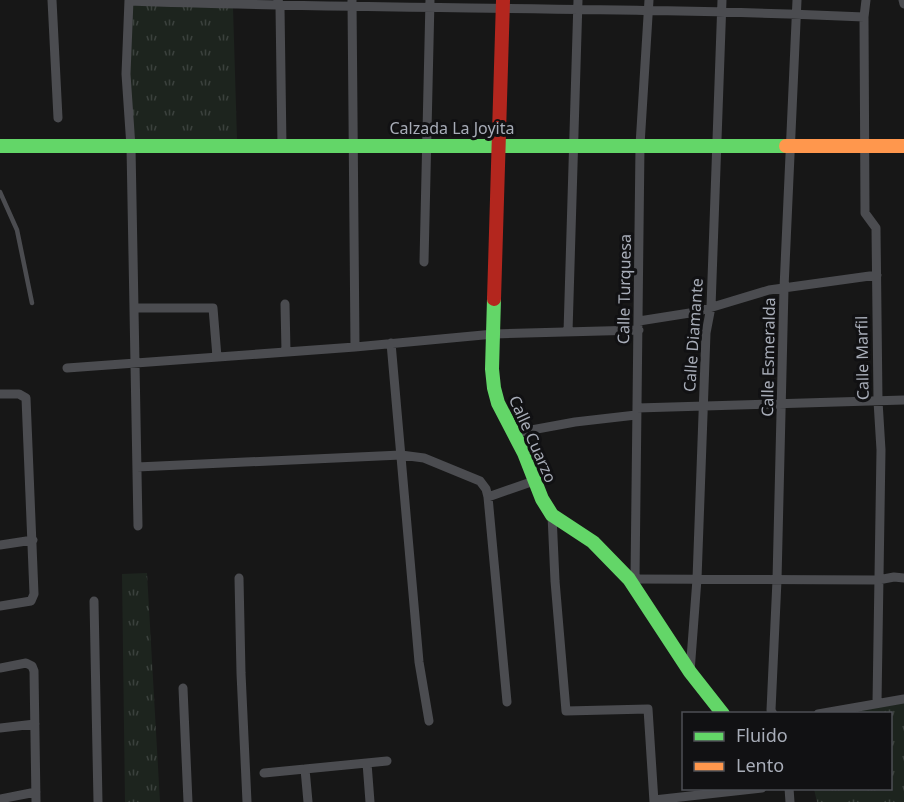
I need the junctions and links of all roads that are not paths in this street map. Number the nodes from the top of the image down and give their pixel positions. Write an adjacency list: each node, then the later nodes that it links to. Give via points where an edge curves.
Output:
1 (52, 0): 15 (street)
2 (722, 0): 12 (street, Calle Diamante)
3 (797, 0): 13 (street, Calle Esmeralda)
4 (866, 0): 14 (street, Calle Marfil)
5 (129, 1): 6 (street); 26 (street, via 126,74)
6 (279, 3): 7 (street); 27 (street)
7 (352, 4): 8 (street); 17 (street)
8 (429, 4): 9 (street); 18 (street)
9 (503, 4): 10 (street); 19 (street, Calle Cuarzo)
10 (577, 5): 11 (street); 20 (street)
11 (649, 5): 12 (street); 21 (street, Calle Turquesa)
12 (722, 11): 13 (street); 22 (street, Calle Diamante)
13 (797, 14): 14 (street); 16 (street, Calle Esmeralda)
14 (864, 17): 23 (street, Calle Marfil)
15 (58, 118)
16 (790, 144): 22 (street, Calzada La Joyita); 23 (street, Calzada La Joyita); 31 (street, Calle Esmeralda)
17 (353, 145): 18 (street, Calzada La Joyita); 27 (street, Calzada La Joyita); 40 (street)
18 (426, 145): 19 (street, Calzada La Joyita); 29 (street)
19 (499, 145): 20 (street, Calzada La Joyita); 38 (street, Calle Cuarzo)
20 (573, 145): 21 (street, Calzada La Joyita); 37 (street)
21 (640, 145): 22 (street, Calzada La Joyita); 36 (street, Calle Turquesa)
22 (718, 145): 34 (street, Calle Diamante)
23 (865, 145): 25 (street, Calzada La Joyita); 30 (street, Calle Marfil, via 865,213 876,228)
24 (0, 146): 26 (street, Calzada La Joyita)
25 (904, 146)
26 (131, 147): 27 (street, Calzada La Joyita); 35 (street)
27 (282, 147)
28 (0, 192): 32 (lane, via 17,230)
29 (424, 262)
30 (877, 275): 31 (street); 47 (street, Calle Marfil)
31 (784, 288): 34 (street); 49 (street, Calle Esmeralda)
32 (32, 303)
33 (285, 304): 41 (street)
34 (711, 307): 36 (street); 48 (street, Calle Diamante)
35 (134, 308): 42 (street, via 213,308); 43 (street)
36 (639, 325): 37 (street); 50 (street, Calle Turquesa)
37 (568, 332): 38 (street)
38 (494, 334): 39 (street); 51 (street, Calle Cuarzo, via 494,388)
39 (391, 343): 40 (street); 52 (street)
40 (355, 347): 41 (street)
41 (286, 352): 42 (street)
42 (217, 357): 43 (street)
43 (135, 363): 44 (street); 53 (street)
44 (67, 368)
45 (0, 394): 58 (street, via 20,394 26,398)
46 (904, 400): 47 (street)
47 (878, 401): 49 (street); 65 (street, Calle Marfil)
48 (703, 405): 49 (street); 50 (street); 63 (street, Calle Diamante)
49 (782, 405): 64 (street, Calle Esmeralda)
50 (636, 411): 51 (street); 62 (street, Calle Turquesa)
51 (515, 433): 54 (street, Calle Cuarzo)
52 (401, 455): 53 (street); 55 (street, via 424,458 475,478); 77 (street, via 419,662)
53 (137, 467): 57 (street)
54 (534, 481): 55 (street); 56 (street, Calle Cuarzo)
55 (488, 497): 72 (street)
56 (552, 515): 62 (street, Calle Cuarzo, via 593,542); 88 (street, via 566,711 648,709)
57 (138, 526)
58 (33, 540): 59 (street); 67 (street, via 31,601)
59 (0, 545)
60 (239, 578): 91 (street)
61 (904, 578): 65 (street)
62 (632, 579): 63 (street); 69 (street, Calle Cuarzo)
63 (698, 579): 64 (street); 69 (street, Calle Diamante)
64 (777, 580): 65 (street); 75 (street, Calle Esmeralda)
65 (878, 580): 73 (street, Calle Marfil)
66 (94, 601): 89 (street)
67 (0, 606)
68 (0, 668): 78 (street, via 26,663 32,666)
69 (690, 672): 74 (street, Calle Cuarzo)
70 (183, 688): 90 (street)
71 (904, 699): 73 (street)
72 (507, 702)
73 (877, 703): 76 (street)
74 (717, 710)
75 (772, 712)
76 (829, 712)
77 (429, 722)
78 (34, 724): 79 (street); 86 (street)
79 (0, 728)
80 (387, 761): 81 (street)
81 (367, 763): 82 (street); 93 (street)
82 (305, 769): 83 (street); 92 (street)
83 (264, 773)
84 (754, 790): 85 (street)
85 (723, 794): 88 (street)
86 (36, 797): 87 (street)
87 (0, 798)
88 (654, 801)
89 (98, 802)
90 (188, 802)
91 (248, 802)
92 (308, 802)
93 (370, 802)

